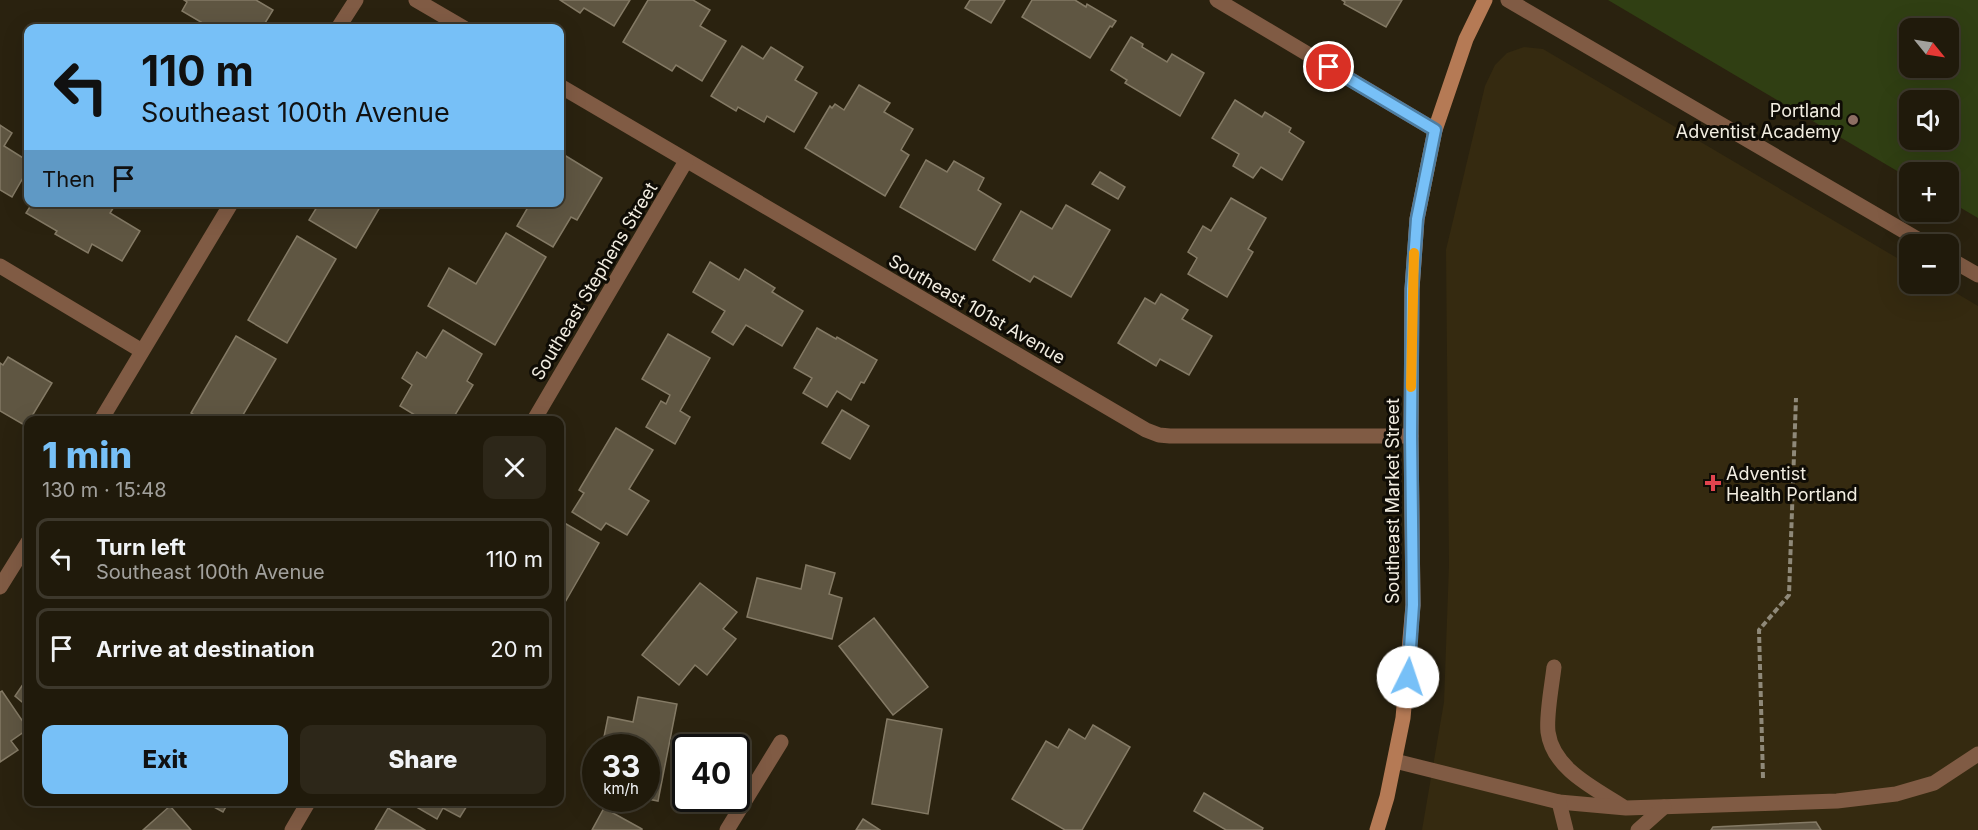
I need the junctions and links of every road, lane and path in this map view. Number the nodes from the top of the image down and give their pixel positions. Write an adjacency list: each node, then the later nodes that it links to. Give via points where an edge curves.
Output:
1 (356, 0): 6 (street)
2 (416, 0): 7 (street)
3 (1217, 0): 9 (street)
4 (1485, 0): 9 (street, Southeast Market Street, via 1466,39)
5 (1508, 0): 12 (street)
6 (341, 24)
7 (457, 24)
8 (564, 88): 10 (street, Southeast 101st Avenue)
9 (1435, 130): 20 (street, Southeast Market Street, via 1414,250)
10 (686, 161): 19 (street, Southeast Stephens Street); 20 (street, Southeast 101st Avenue, via 1159,435)
11 (229, 207): 16 (street)
12 (1909, 234)
13 (1959, 264): 15 (street)
14 (0, 266): 16 (street)
15 (1978, 275)
16 (142, 351): 18 (street)
17 (1796, 398): 28 (path, via 1789,595 1758,630)
18 (103, 416)
19 (536, 416)
20 (1411, 436): 26 (street, Southeast Market Street, via 1413,605 1403,718)
21 (24, 548): 22 (street)
22 (0, 587)
23 (1554, 667): 31 (street, via 1548,731 1553,752 1577,778)
24 (781, 742): 33 (street)
25 (1978, 754): 28 (street, via 1934,783 1896,794)
26 (1395, 761): 27 (street); 34 (street, Southeast Market Street)
27 (1559, 802): 31 (street); 35 (street)
28 (1764, 804): 30 (street)
29 (306, 806): 32 (street)
30 (1664, 807): 31 (street); 36 (street)
31 (1626, 808)
32 (292, 830)
33 (727, 830)
34 (1377, 830)
35 (1566, 830)
36 (1638, 830)

